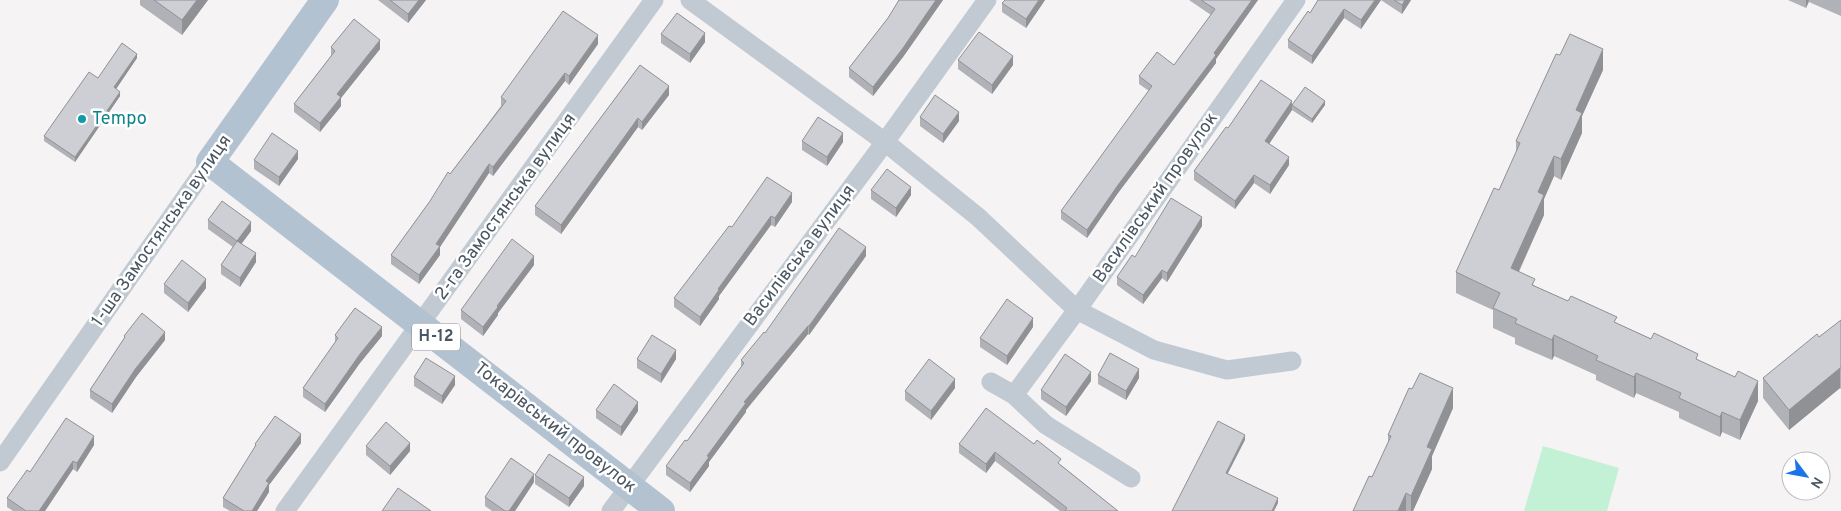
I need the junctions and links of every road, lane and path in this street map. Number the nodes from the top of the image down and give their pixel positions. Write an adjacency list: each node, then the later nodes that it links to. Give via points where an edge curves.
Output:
1 (325, 0): 7 (main road, 1-ша Замостянська вулиця)
2 (654, 0): 9 (street, 2-га Замостянська вулиця)
3 (690, 0): 6 (street)
4 (987, 0): 6 (street, Василівська вулиця)
5 (1296, 0): 8 (street, Василівський провулок)
6 (885, 142): 8 (street, via 978,218); 15 (street, Василівська вулиця)
7 (210, 162): 9 (main road, Токарівський провулок / Н-12); 13 (street, 1-ша Замостянська вулиця)
8 (1077, 310): 10 (street, via 1154,350 1227,370); 12 (street, Василівський провулок)
9 (421, 325): 15 (main road, Токарівський провулок / Н-12); 16 (street, 2-га Замостянська вулиця)
10 (1292, 361)
11 (991, 382): 12 (street)
12 (1014, 395): 14 (street, via 1046,425)
13 (0, 462)
14 (1131, 478)
15 (630, 485): 17 (street, Василівська вулиця); 18 (main road, Токарівський провулок / Н-12)
16 (285, 511)
17 (611, 511)
18 (661, 511)

